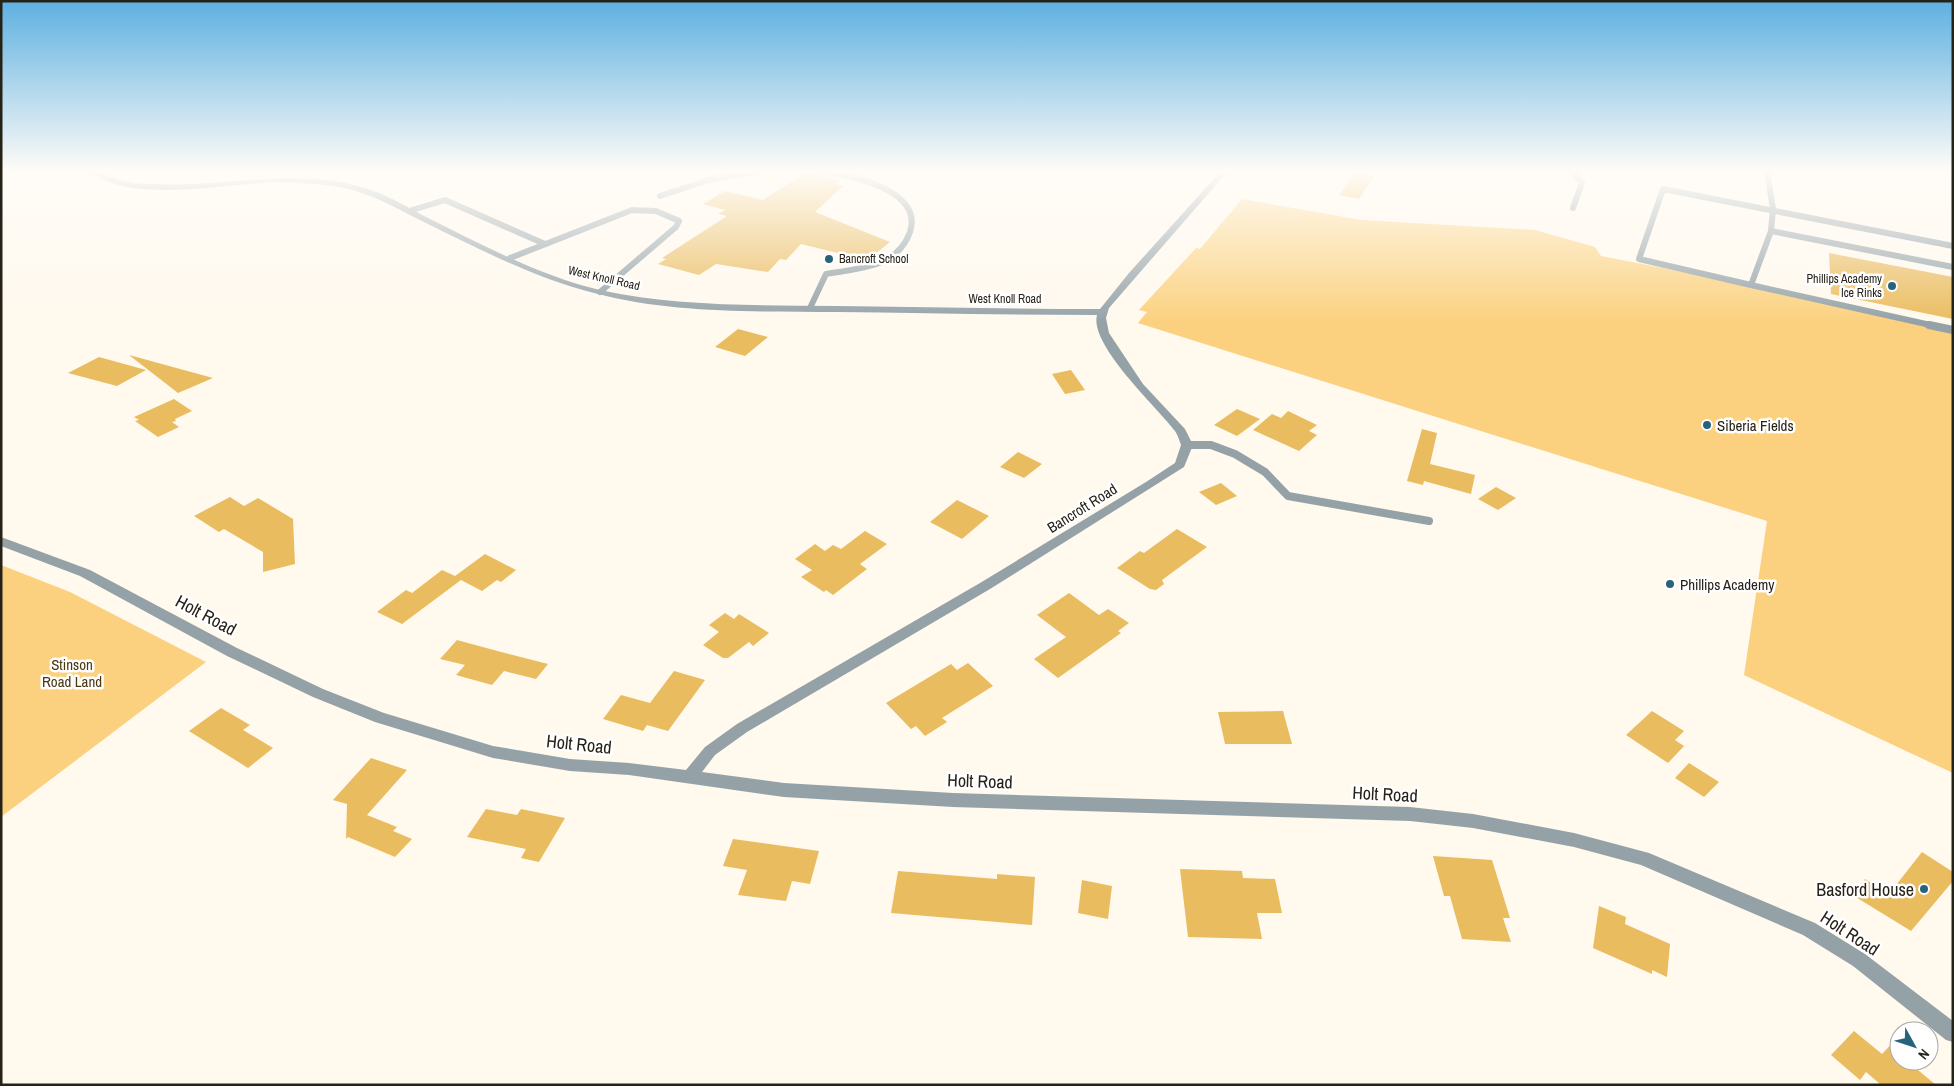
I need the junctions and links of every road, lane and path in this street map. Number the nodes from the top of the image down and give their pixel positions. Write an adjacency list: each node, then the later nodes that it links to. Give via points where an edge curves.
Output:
1 (432, 222): 13 (street, West Knoll Road)
2 (495, 222): 11 (lane)
3 (602, 222): 11 (lane)
4 (679, 222): 16 (lane)
5 (912, 222): 17 (lane, via 908,241 888,259 826,274)
6 (1179, 222): 18 (street, via 1132,274)
7 (1652, 222): 15 (lane, via 1639,259)
8 (1772, 222): 10 (lane)
9 (1834, 222): 12 (lane)
10 (1772, 231): 14 (lane); 15 (lane)
11 (545, 244): 13 (lane)
12 (1953, 246)
13 (510, 258): 16 (street, West Knoll Road, via 564,283)
14 (1953, 266)
15 (1751, 285): 19 (lane)
16 (600, 292): 17 (street, West Knoll Road, via 638,300 685,304)
17 (810, 308): 18 (street, West Knoll Road)
18 (1104, 312): 20 (street, via 1101,318 1108,340 1139,386 1181,431)
19 (1953, 330)
20 (1187, 445): 21 (lane, via 1213,446 1249,461 1279,483 1288,496); 23 (street, Bancroft Road, via 1180,464 1150,485 986,586 742,728 710,751)
21 (1429, 521)
22 (1, 541): 23 (street, Holt Road, via 85,573 241,656 380,718 493,752 570,765)
23 (690, 778): 24 (street, Holt Road, via 784,790 952,800 1410,814 1473,821 1574,840 1638,857 1809,929 1858,960)
24 (1953, 1034)

